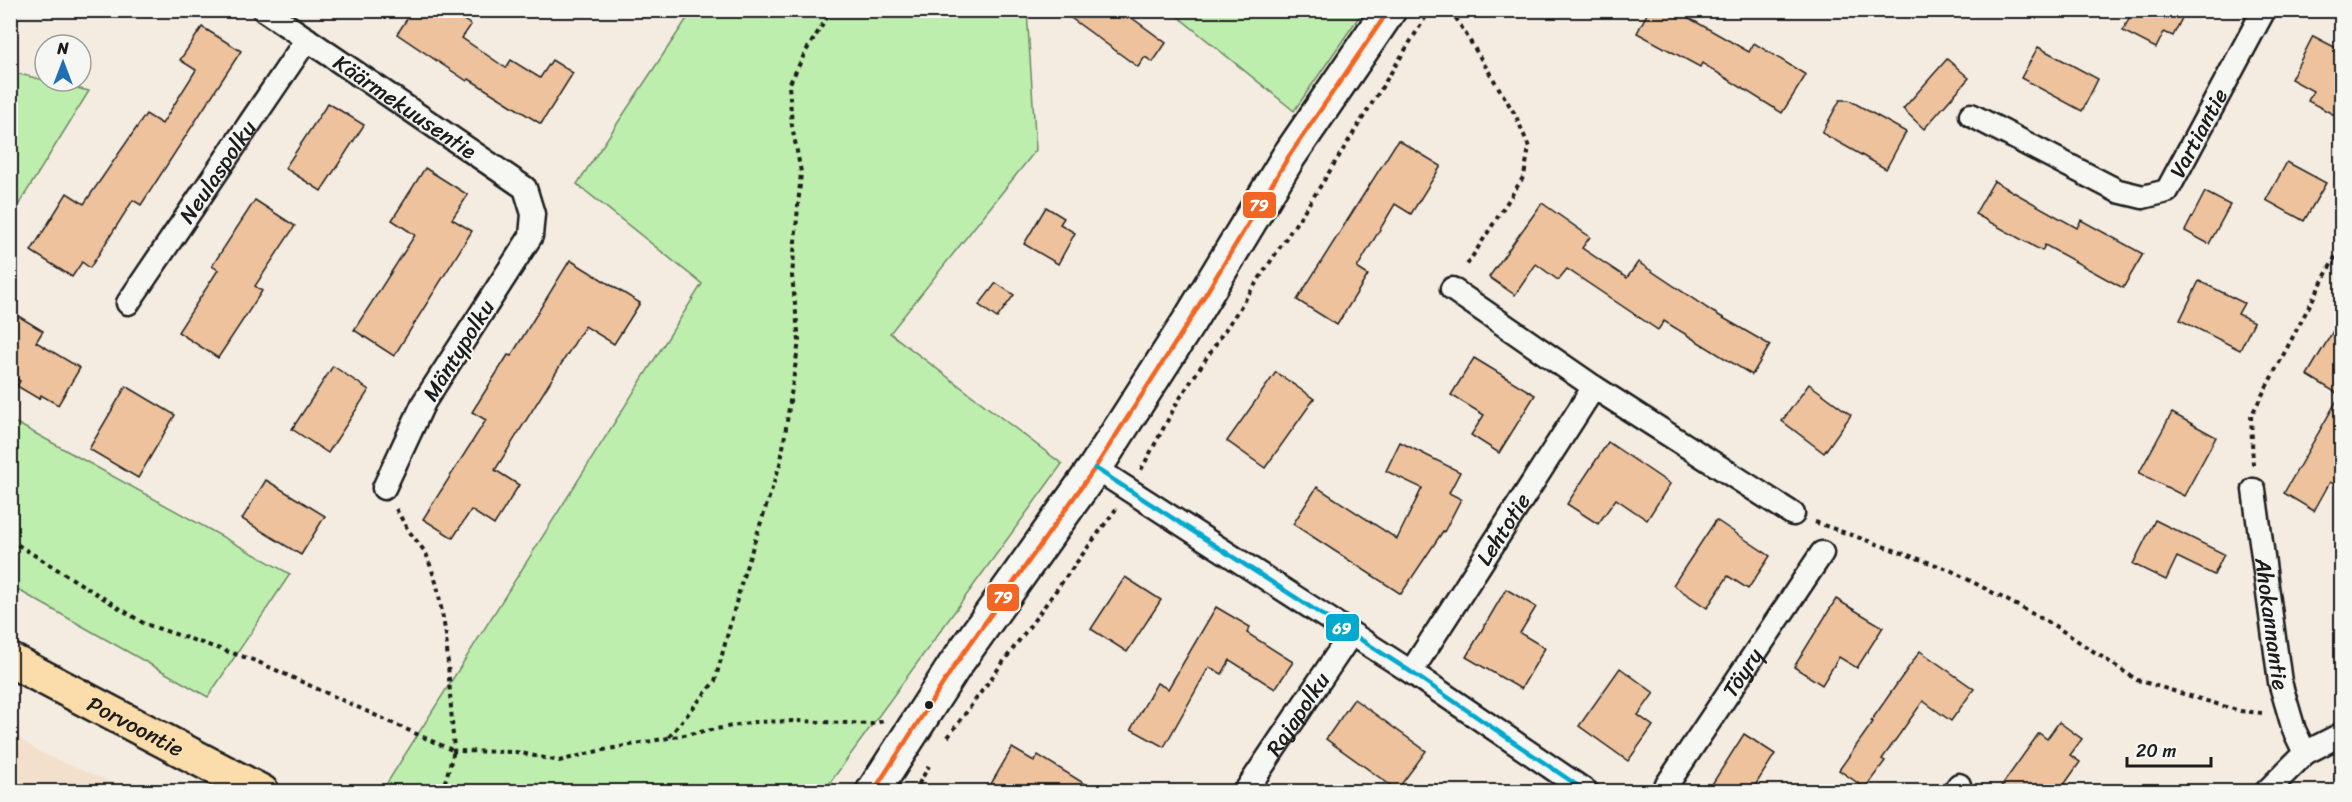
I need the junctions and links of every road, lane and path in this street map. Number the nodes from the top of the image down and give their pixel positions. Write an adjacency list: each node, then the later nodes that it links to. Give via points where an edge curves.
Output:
1 (264, 10): 6 (street, Käärmekuusentie)
2 (832, 10): 25 (path, via 789,85 801,172 792,276 799,341 781,461 743,577 715,681)
3 (1389, 10): 13 (main road, via 1289,156)
4 (1450, 10): 10 (path, via 1516,116 1529,147 1524,176)
5 (2264, 10): 7 (street, Vartiantie, via 2167,191 2143,197 2118,191)
6 (307, 39): 8 (street, Käärmekuusentie, via 525,188); 11 (street, Neulaspolku)
7 (1971, 115)
8 (533, 214): 14 (street, Mäntypolku, via 531,236 424,402)
9 (2342, 244): 15 (path, via 2250,416)
10 (1452, 289): 12 (street)
11 (128, 303)
12 (1594, 387): 16 (street); 21 (street, Lehtotie)
13 (1095, 468): 19 (street); 23 (main road)
14 (384, 488): 26 (path, via 426,553 437,585 446,635)
15 (2253, 490): 22 (street, Ahokannantie, via 2280,682)
16 (1793, 514): 22 (path, via 1950,570 2052,624 2137,680 2240,711)
17 (10, 540): 26 (path, via 144,624 256,661)
18 (1822, 553): 33 (street, Töyry)
19 (1351, 634): 21 (street); 31 (street, Rajapolku)
20 (10, 660): 28 (main road, Porvoontie)
21 (1411, 672): 32 (street)
22 (2290, 716): 27 (street, Ahokannantie)
23 (913, 730): 25 (path, via 892,717 872,724 754,723); 30 (main road)
24 (2342, 734): 27 (street)
25 (669, 737): 26 (path, via 559,761 516,752)
26 (454, 751): 29 (path)
27 (2305, 753): 34 (street)
28 (262, 792)
29 (442, 792)
30 (873, 792)
31 (1245, 792)
32 (1587, 792)
33 (1662, 792)
34 (2266, 792)

